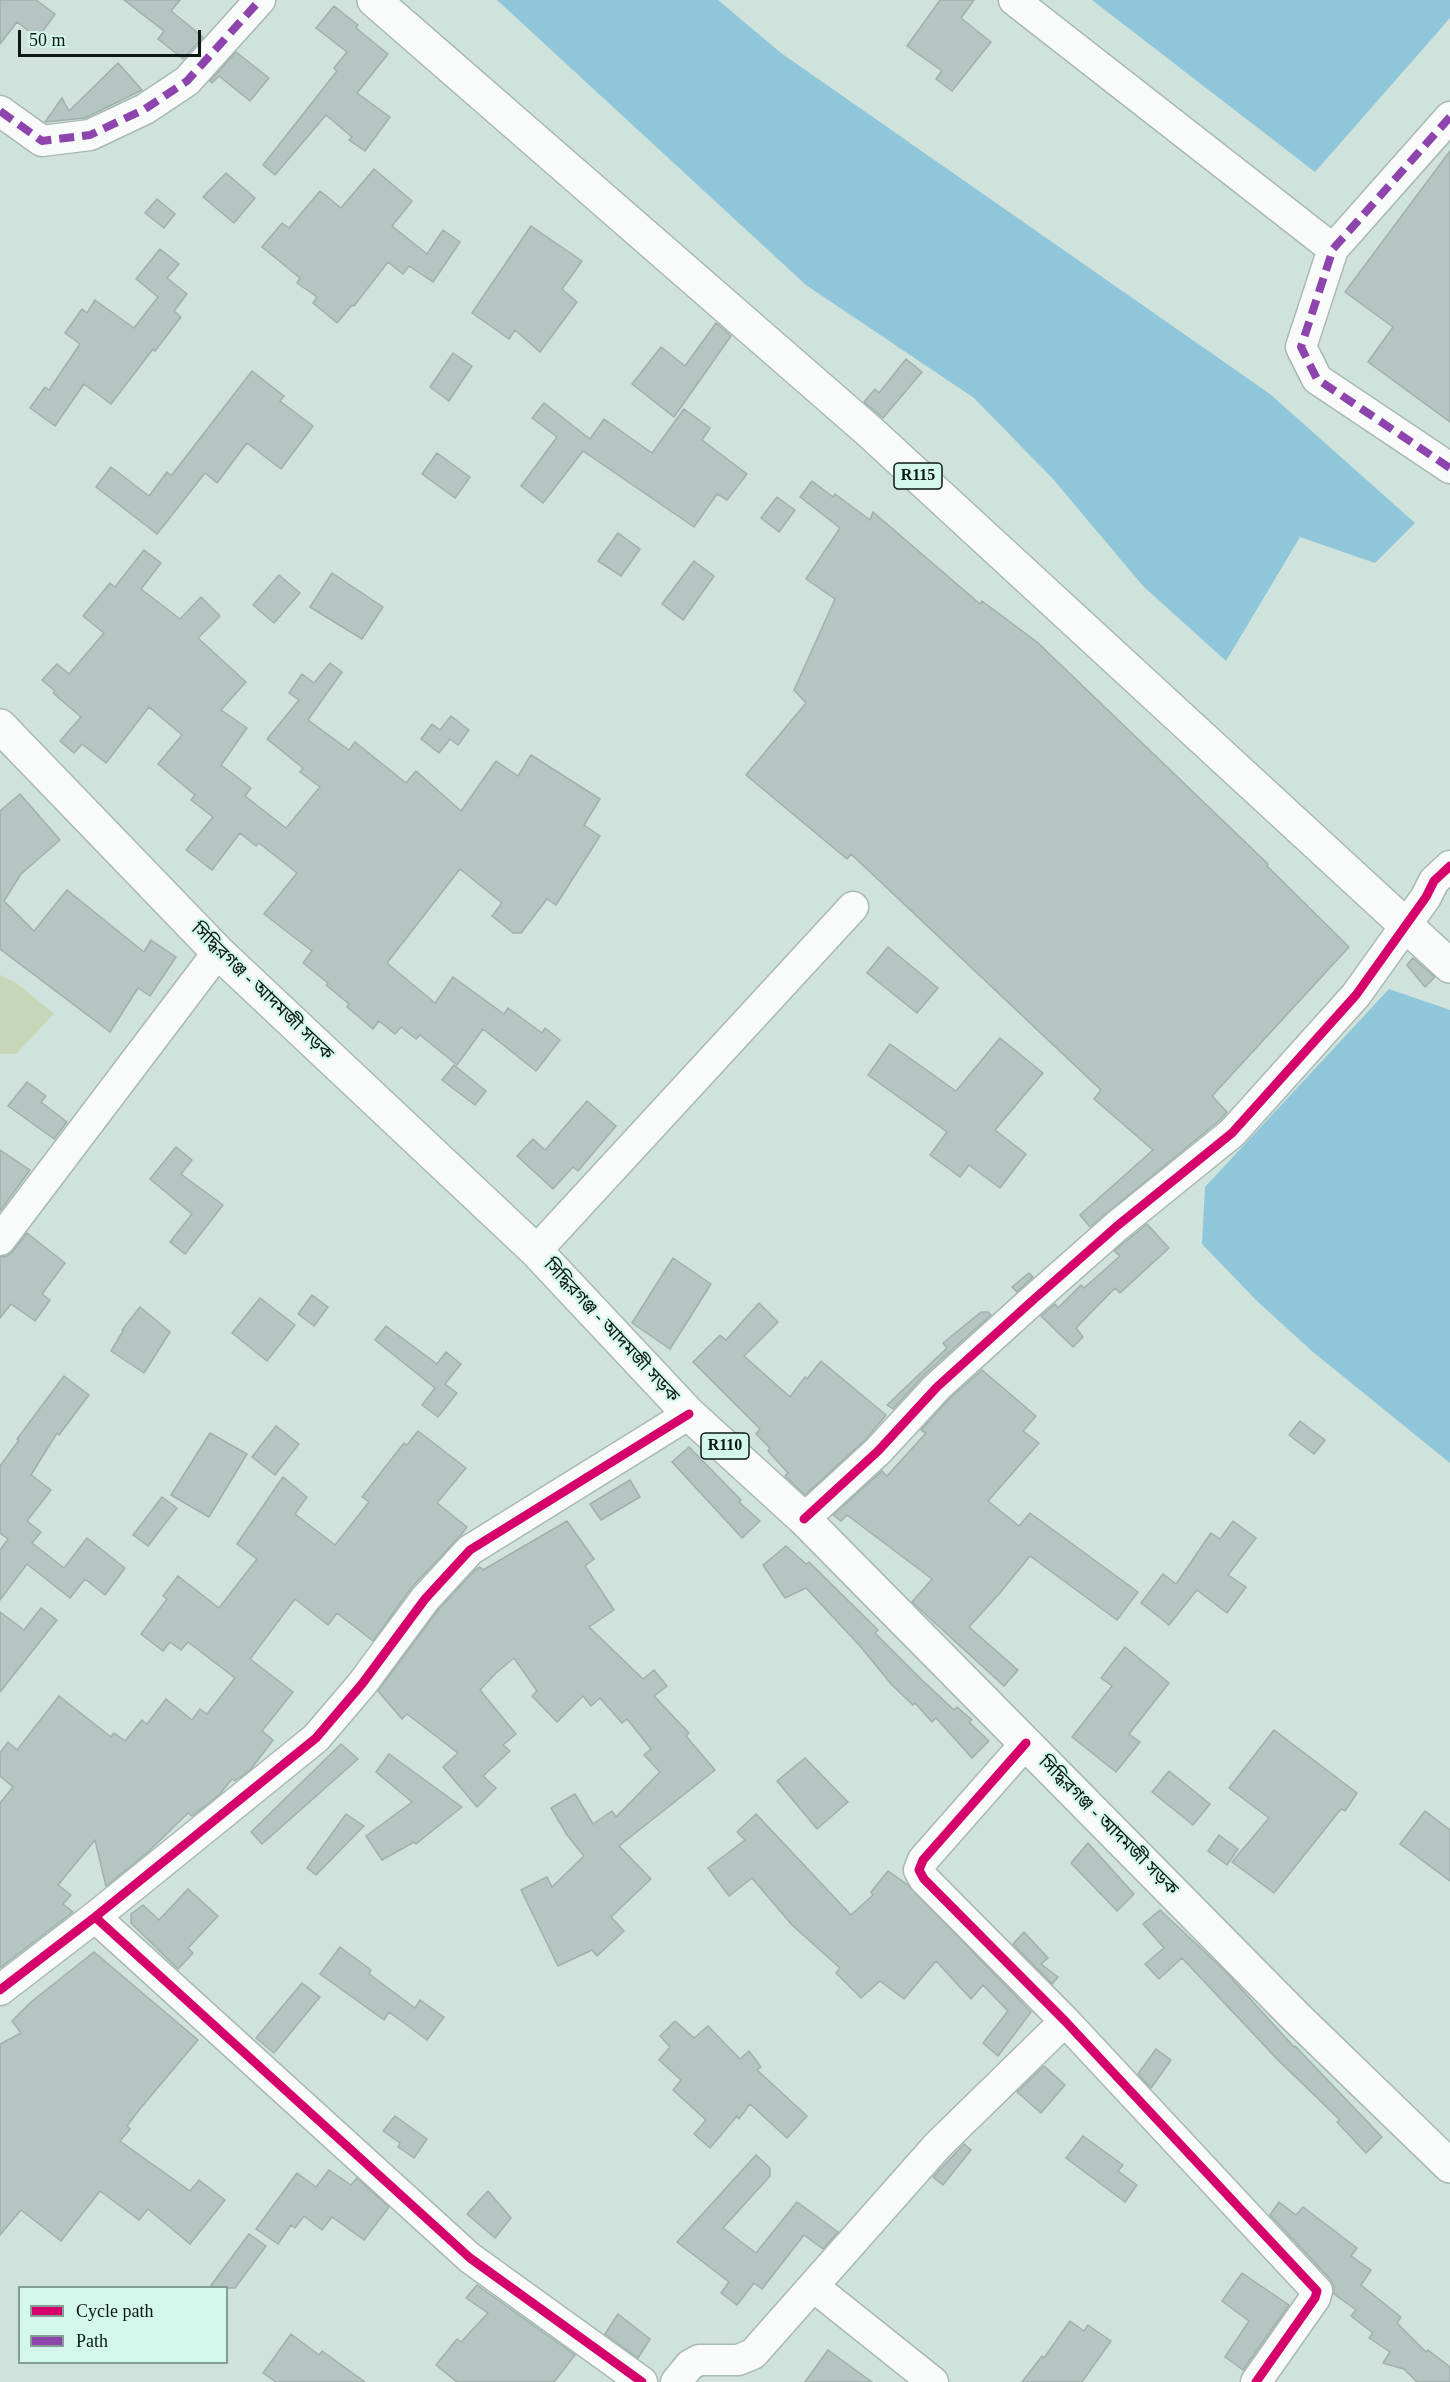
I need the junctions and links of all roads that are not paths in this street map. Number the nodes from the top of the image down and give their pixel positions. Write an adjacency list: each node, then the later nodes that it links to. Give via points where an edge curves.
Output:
1 (260, 0): 4 (street, via 187,81 145,109 90,135 42,141)
2 (374, 0): 11 (main road, R115, via 869,431)
3 (1014, 0): 6 (street)
4 (0, 111)
5 (1450, 117): 6 (street)
6 (1333, 249): 7 (street, via 1300,347 1317,379)
7 (1450, 468)
8 (0, 726): 12 (main road, সিদ্ধিরগঞ্জ - আদমজী সড়ক / R110)
9 (1450, 866): 11 (street, via 1434,881)
10 (854, 907): 15 (street)
11 (1405, 926): 13 (main road, R115); 17 (street, via 1356,995 1232,1133 1032,1301 937,1387 878,1451)
12 (219, 952): 14 (street); 15 (main road, সিদ্ধিরগঞ্জ - আদমজী সড়ক / R110)
13 (1450, 966)
14 (0, 1240)
15 (536, 1251): 16 (main road, সিদ্ধিরগঞ্জ - আদমজী সড়ক / R110)
16 (689, 1414): 17 (main road, সিদ্ধিরগঞ্জ - আদমজী সড়ক / R110); 19 (street, via 470,1550 425,1599 363,1684 315,1738)
17 (804, 1519): 18 (main road, সিদ্ধিরগঞ্জ - আদমজী সড়ক / R110)
18 (1026, 1743): 21 (street, via 923,1860 920,1870 924,1879); 22 (main road, সিদ্ধিরগঞ্জ - আদমজী সড়ক / R110, via 1297,2018)
19 (95, 1917): 20 (street); 24 (street, via 470,2258)
20 (0, 1990)
21 (1065, 2021): 23 (street, via 938,2145); 27 (street, via 1317,2291)
22 (1450, 2166)
23 (814, 2287): 25 (street, via 753,2354 738,2360 699,2360); 26 (street)
24 (642, 2382)
25 (676, 2382)
26 (933, 2382)
27 (1256, 2382)

